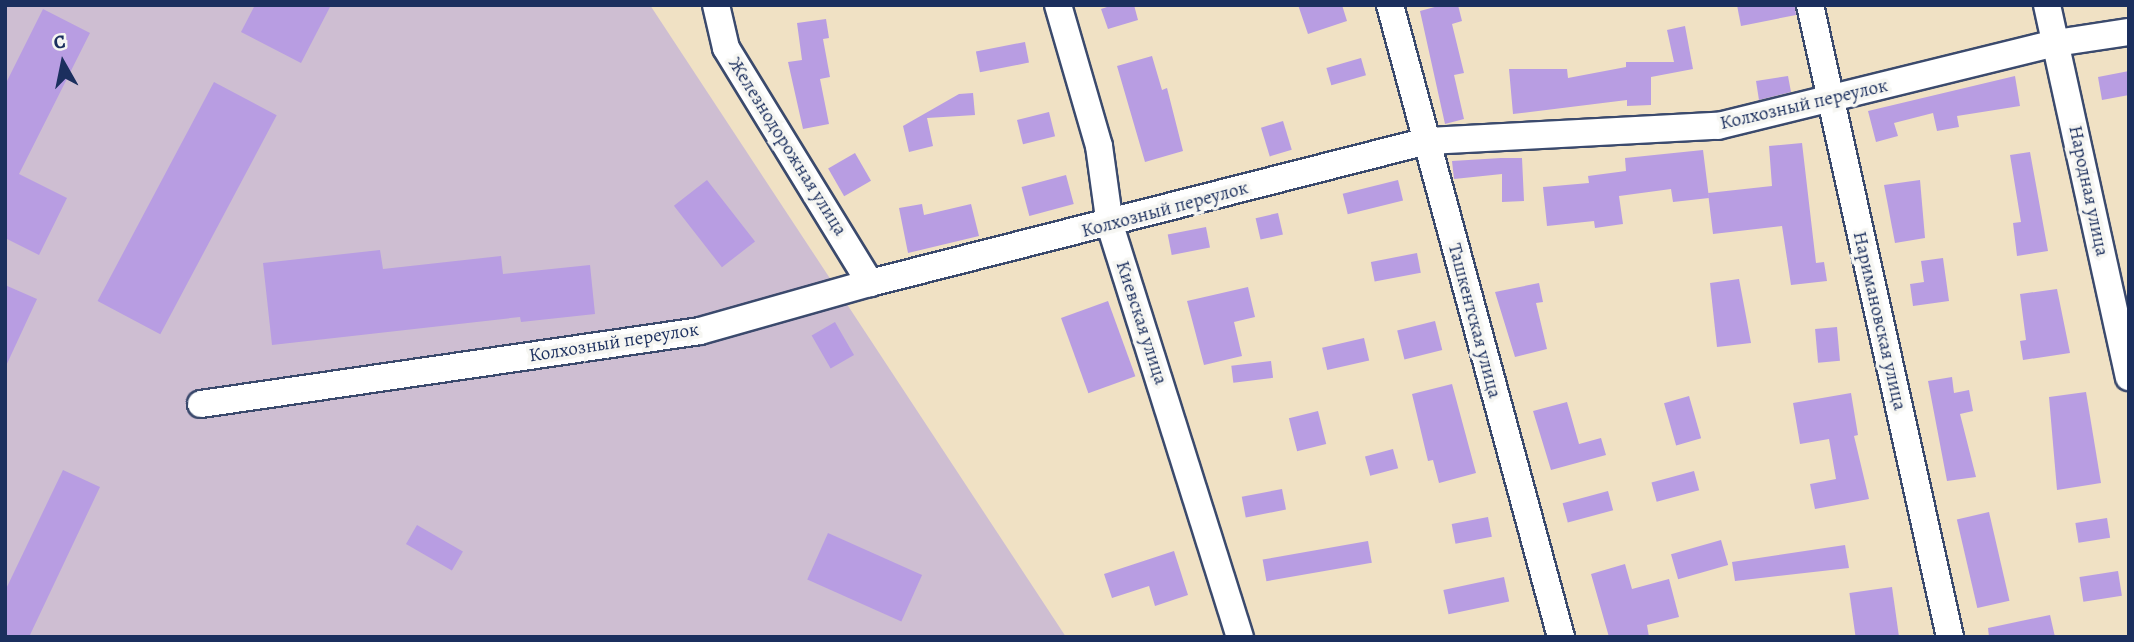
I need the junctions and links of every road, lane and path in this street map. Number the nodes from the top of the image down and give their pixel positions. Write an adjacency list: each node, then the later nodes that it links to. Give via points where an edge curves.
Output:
1 (716, 5): 11 (street, Железнодорожная улица, via 726,48)
2 (1058, 5): 10 (street, Киевская улица, via 1099,146)
3 (1390, 5): 9 (street, Ташкентская улица)
4 (1810, 5): 8 (street, Наримановская улица)
5 (2047, 5): 7 (street, Народная улица)
6 (2129, 32): 7 (street, Колхозный переулок)
7 (2056, 43): 8 (street, Колхозный переулок); 12 (street, Народная улица)
8 (1829, 102): 9 (street, Колхозный переулок, via 1718,126); 16 (street, Наримановская улица)
9 (1427, 141): 10 (street, Колхозный переулок); 15 (street, Ташкентская улица)
10 (1110, 225): 11 (street, Колхозный переулок); 14 (street, Киевская улица)
11 (870, 283): 13 (street, Колхозный переулок, via 700,331)
12 (2129, 376)
13 (201, 404)
14 (1240, 637)
15 (1561, 637)
16 (1950, 637)

